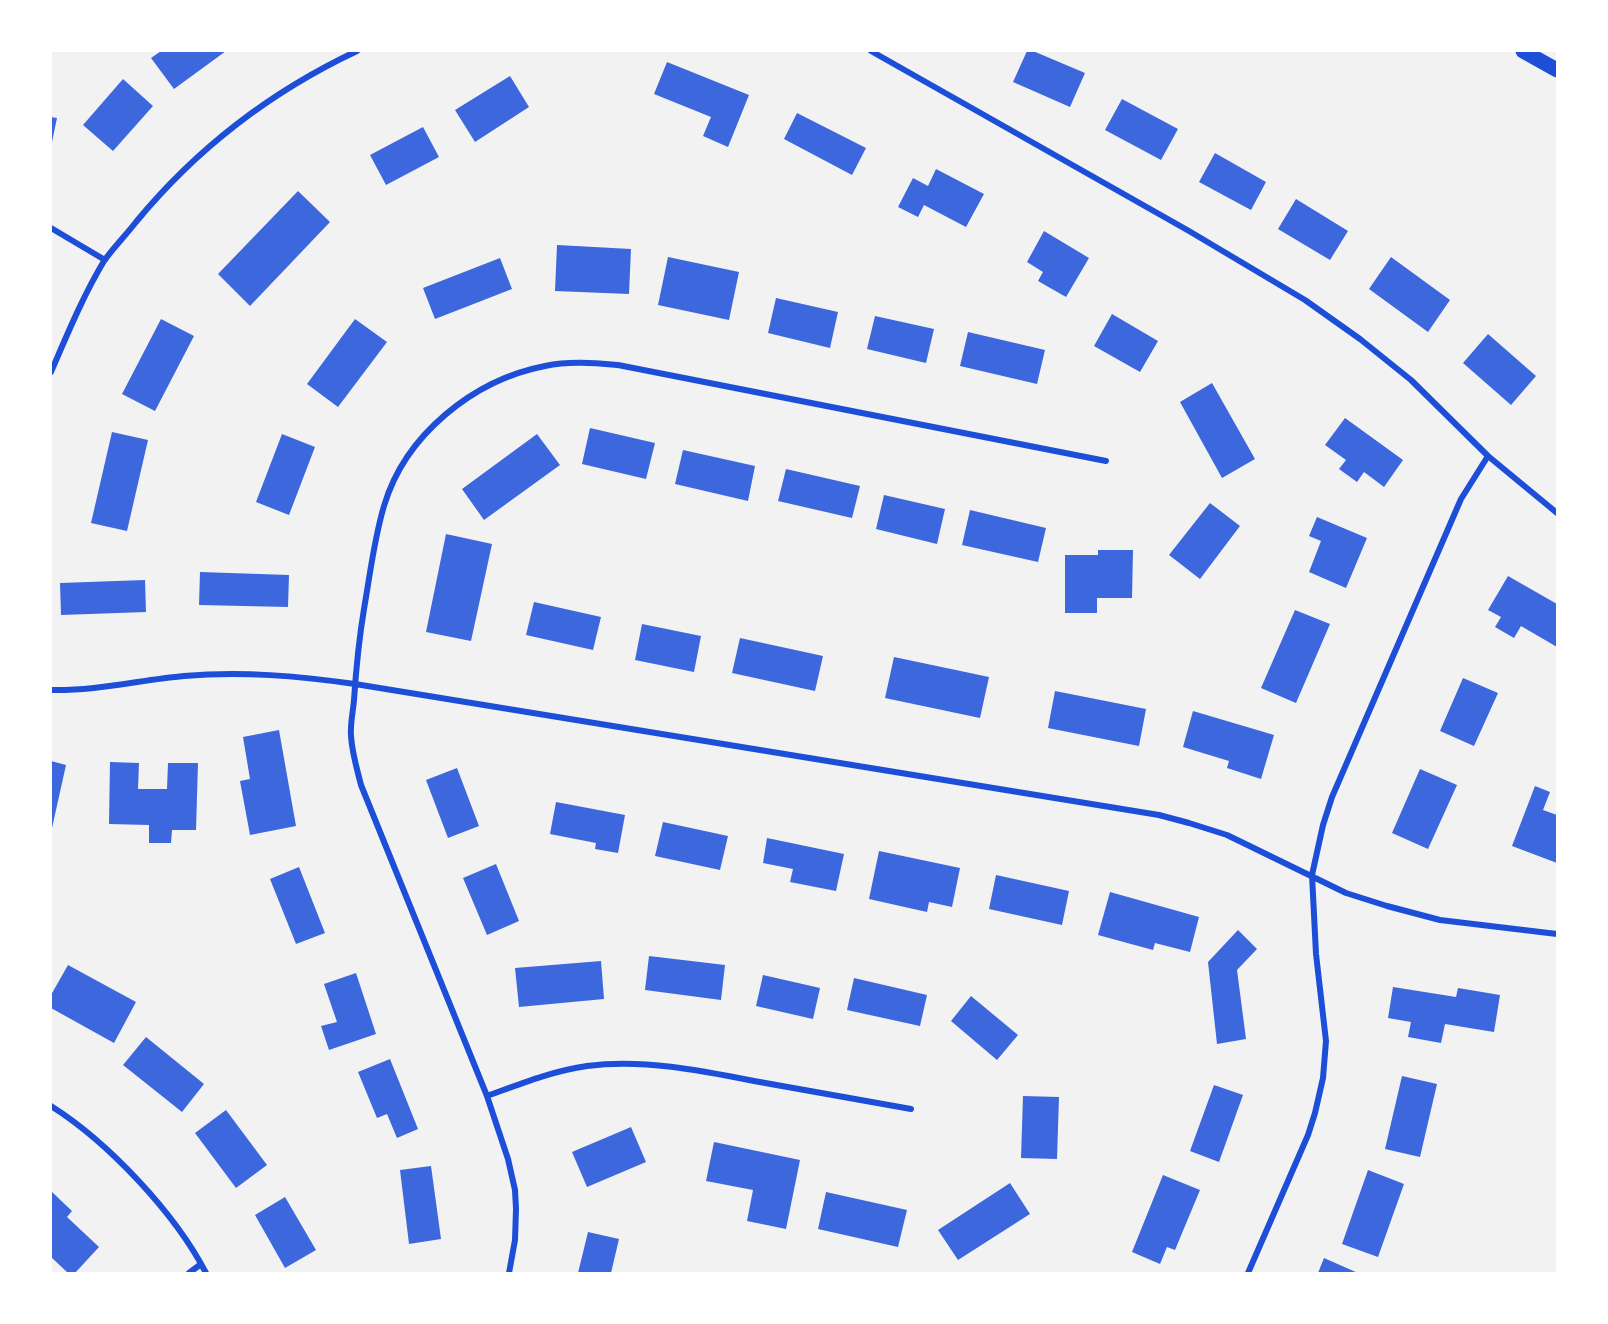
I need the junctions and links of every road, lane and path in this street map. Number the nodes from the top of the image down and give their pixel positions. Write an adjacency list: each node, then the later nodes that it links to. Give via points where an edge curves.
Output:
1 (357, 51): 6 (street, via 284,89 211,144 152,203)
2 (871, 51): 8 (street, via 1305,300 1411,380)
3 (1524, 51): 4 (main road)
4 (1557, 70)
5 (51, 228): 6 (street)
6 (105, 260): 7 (street)
7 (51, 372)
8 (1488, 456): 10 (street); 13 (street, via 1461,499 1332,797)
9 (1106, 461): 11 (street, via 618,365 568,363 523,372 484,388 448,412 419,442 396,477 377,533)
10 (1557, 513)
11 (355, 684): 12 (street, via 301,676 229,674); 13 (street, via 1159,815 1227,835); 15 (street, via 351,736 362,785)
12 (51, 690)
13 (1312, 875): 14 (street, via 1346,893 1440,920); 22 (street, via 1325,1027 1323,1078 1308,1135)
14 (1557, 934)
15 (487, 1096): 17 (street, via 566,1069 633,1064 695,1070); 21 (street, via 514,1190 515,1240)
16 (51, 1106): 18 (street, via 143,1186)
17 (911, 1109)
18 (201, 1264): 19 (street); 20 (street)
19 (189, 1273)
20 (206, 1273)
21 (509, 1273)
22 (1248, 1273)

